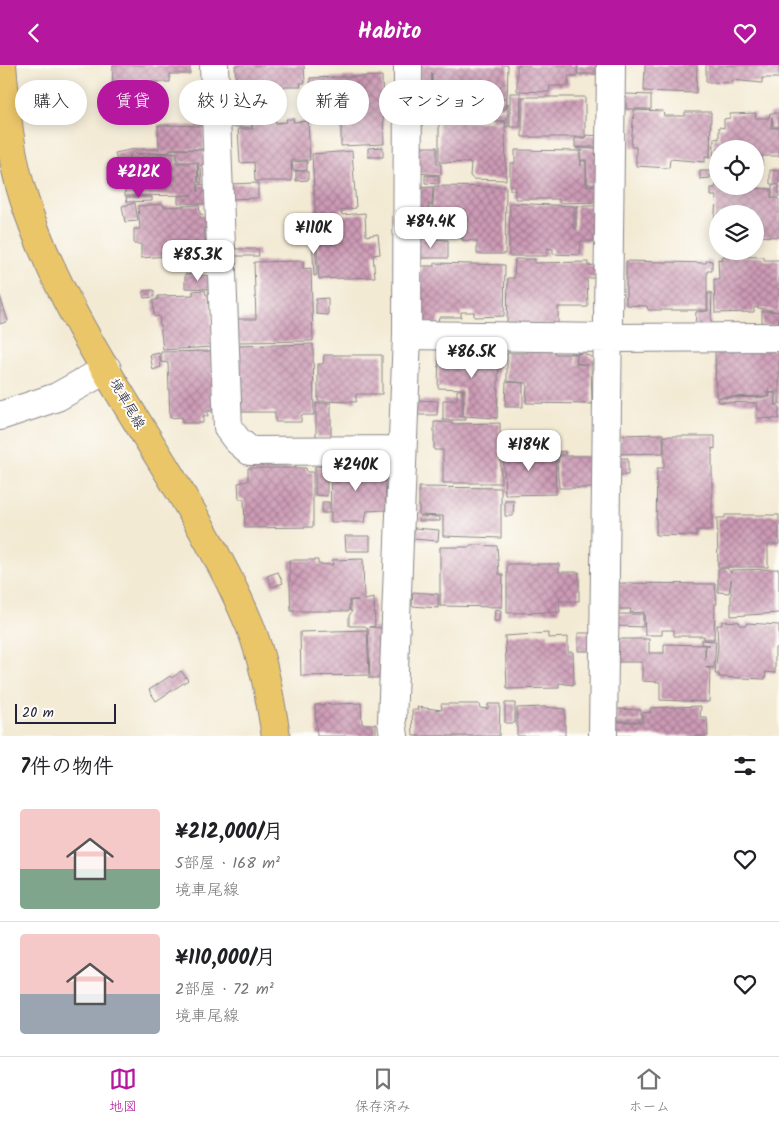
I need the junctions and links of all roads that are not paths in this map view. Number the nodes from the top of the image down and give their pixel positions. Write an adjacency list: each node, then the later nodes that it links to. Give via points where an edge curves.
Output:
1 (2, 65): 8 (main road, 境車尾線, via 12,148 23,198 80,326)
2 (214, 65): 10 (street, via 228,428 250,451)
3 (408, 65): 5 (street)
4 (611, 65): 7 (street)
5 (407, 335): 7 (street); 10 (street)
6 (779, 337): 7 (street)
7 (609, 338): 13 (street)
8 (107, 369): 9 (street, via 57,397); 11 (main road, 境車尾線, via 218,558 250,627 262,664)
9 (0, 416)
10 (402, 450): 12 (street)
11 (276, 736)
12 (394, 736)
13 (603, 736)

